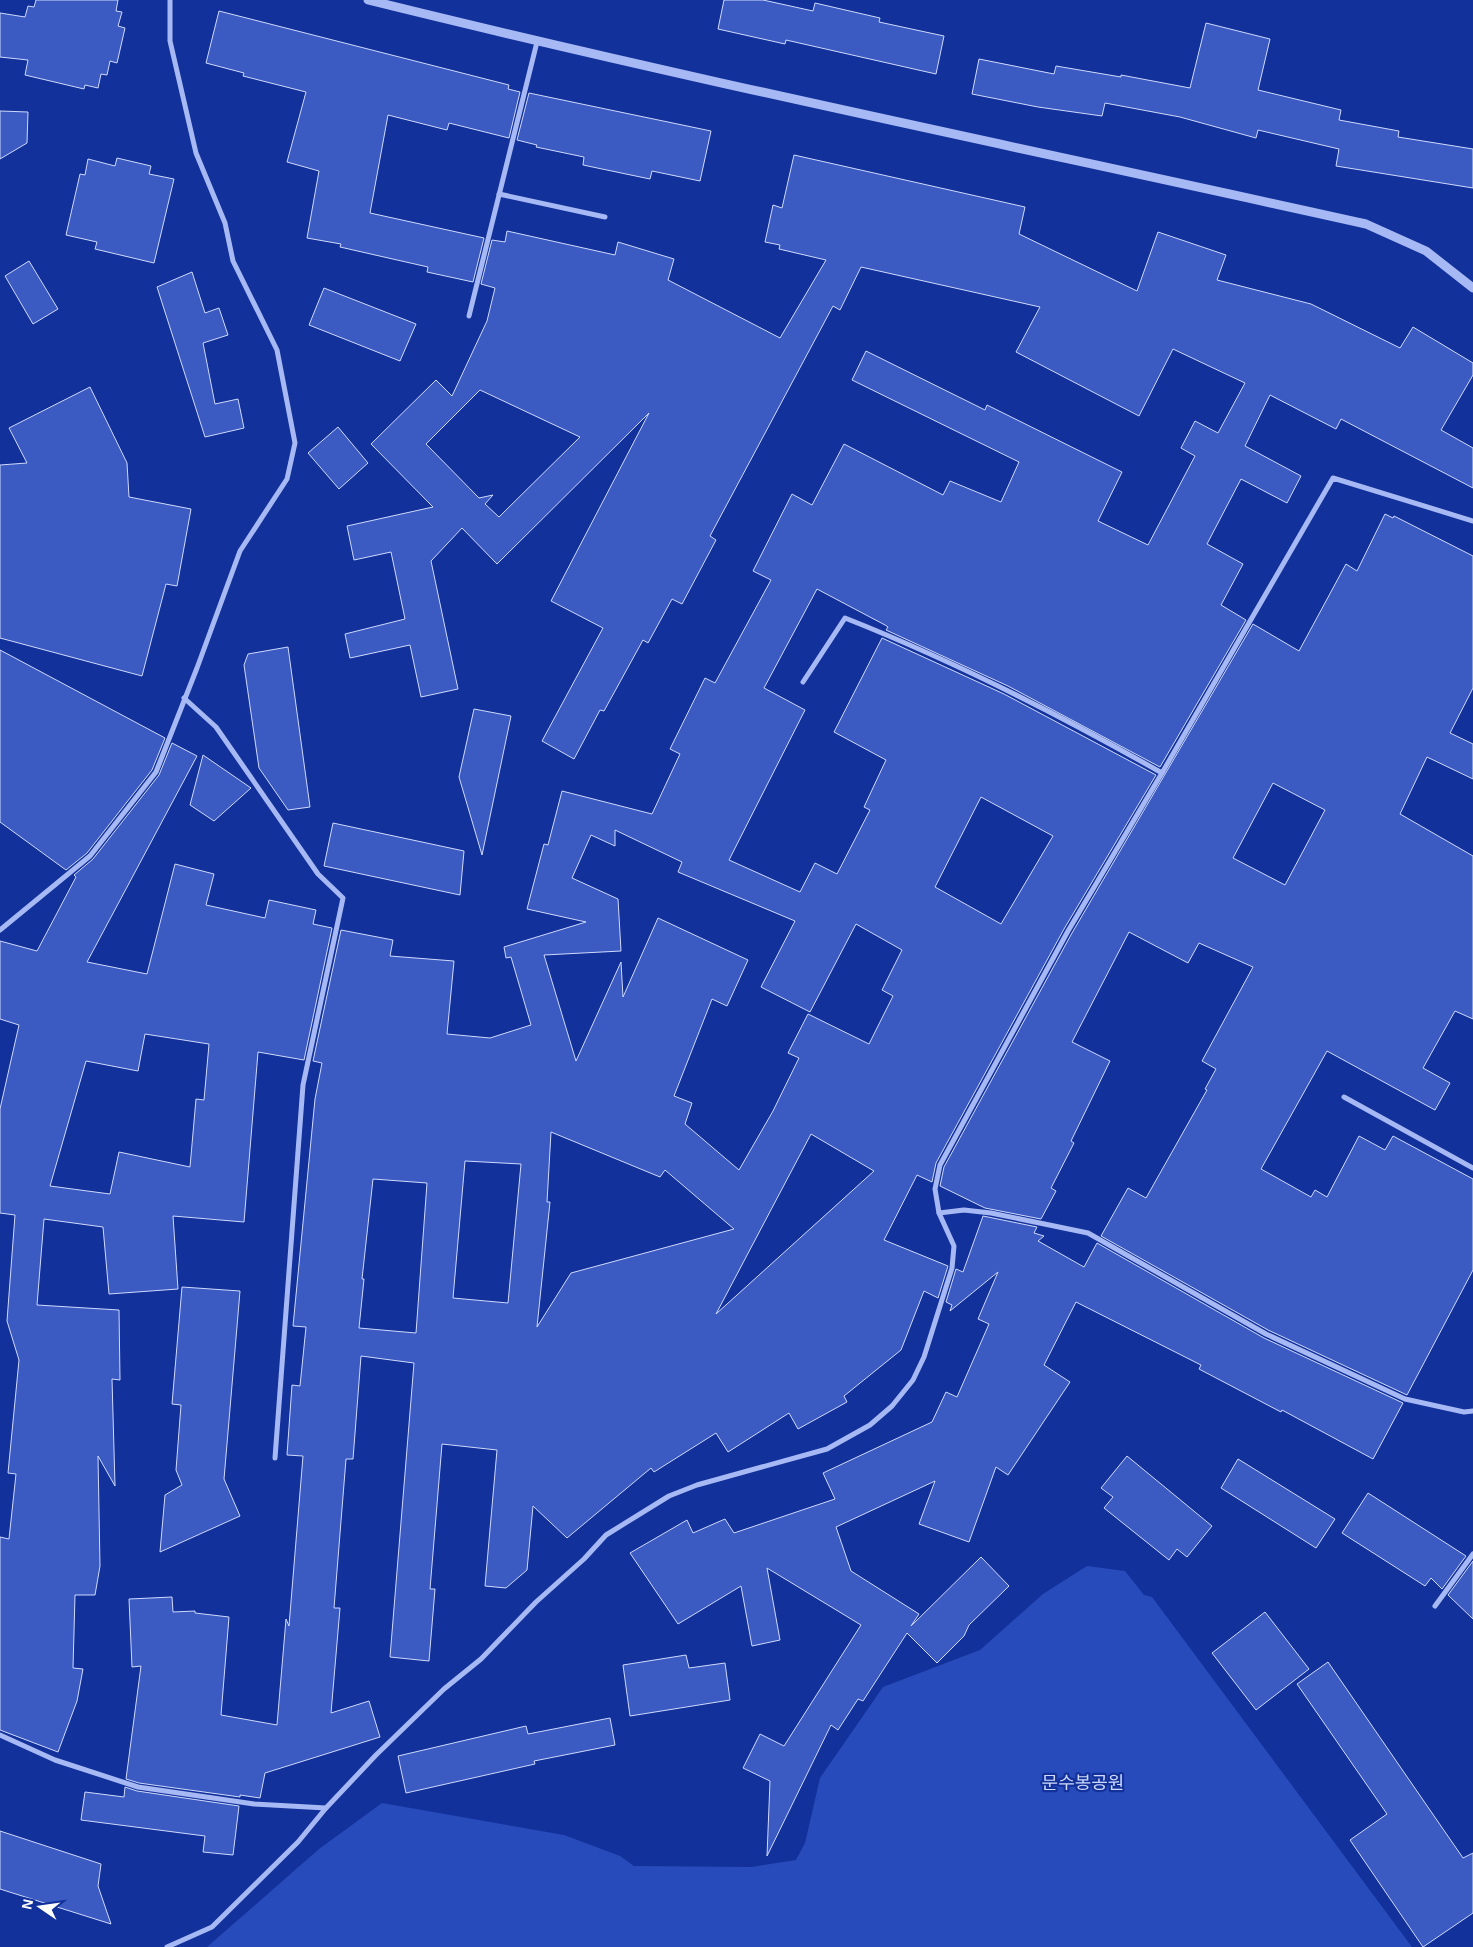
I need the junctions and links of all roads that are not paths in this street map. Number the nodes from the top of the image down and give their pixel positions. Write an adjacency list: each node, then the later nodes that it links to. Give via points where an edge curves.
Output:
1 (170, 0): 10 (street, via 170,40 196,153 225,223 233,261 277,350 295,443 287,478 240,551)
2 (368, 0): 3 (street)
3 (537, 42): 4 (street); 6 (street, via 1366,224 1426,251)
4 (499, 194): 5 (street); 7 (street)
5 (605, 217)
6 (1473, 288)
7 (469, 316)
8 (1473, 521): 11 (street, via 1333,478)
9 (803, 682): 11 (street, via 845,618 898,639 1086,730)
10 (184, 698): 12 (street, via 156,772 90,856); 17 (street, via 216,727 318,874 343,898 303,1085)
11 (1162, 773): 15 (street, via 1068,931 940,1165 934,1189)
12 (0, 930)
13 (1344, 1097): 14 (street)
14 (1473, 1168)
15 (939, 1213): 16 (street, via 964,1210 991,1213 1088,1233 1266,1334 1405,1400); 21 (street, via 954,1246 952,1268 924,1357 913,1380 892,1406 870,1425 827,1450 697,1485 670,1496 606,1535 481,1660 444,1690 376,1755)
16 (1473, 1411)
17 (275, 1458)
18 (1473, 1554): 19 (street)
19 (1435, 1606)
20 (0, 1735): 21 (street, via 55,1760 138,1786 254,1804)
21 (326, 1808): 22 (street, via 298,1842 212,1927)
22 (167, 1947)

